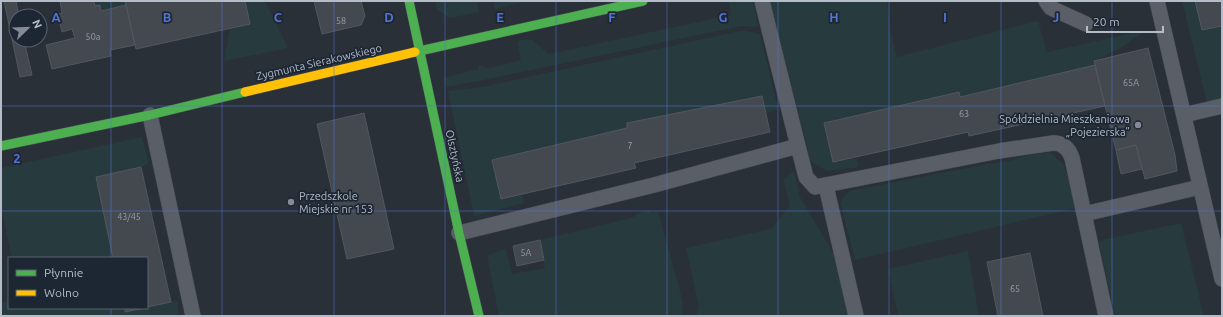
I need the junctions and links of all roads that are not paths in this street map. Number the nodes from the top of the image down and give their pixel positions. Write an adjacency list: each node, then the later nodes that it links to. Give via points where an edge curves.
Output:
1 (409, 1): 7 (street, Olsztyńska)
2 (643, 1): 7 (street, Zygmunta Sierakowskiego)
3 (762, 1): 12 (lane)
4 (1046, 1): 6 (lane, via 1051,8)
5 (1157, 1): 10 (lane)
6 (1086, 24)
7 (420, 51): 9 (street, Zygmunta Sierakowskiego); 16 (street, Olsztyńska)
8 (1222, 106): 10 (lane)
9 (150, 115): 11 (street, Zygmunta Sierakowskiego); 18 (lane)
10 (1184, 115): 14 (lane)
11 (1, 146)
12 (798, 146): 13 (lane, via 806,177 815,187); 16 (lane)
13 (826, 186): 15 (lane, via 999,151 1059,143 1069,150 1072,158); 20 (lane)
14 (1200, 187): 15 (lane); 17 (lane)
15 (1084, 214): 21 (lane)
16 (459, 233): 19 (street, Olsztyńska)
17 (1222, 279)
18 (193, 316)
19 (479, 316)
20 (856, 316)
21 (1106, 316)

